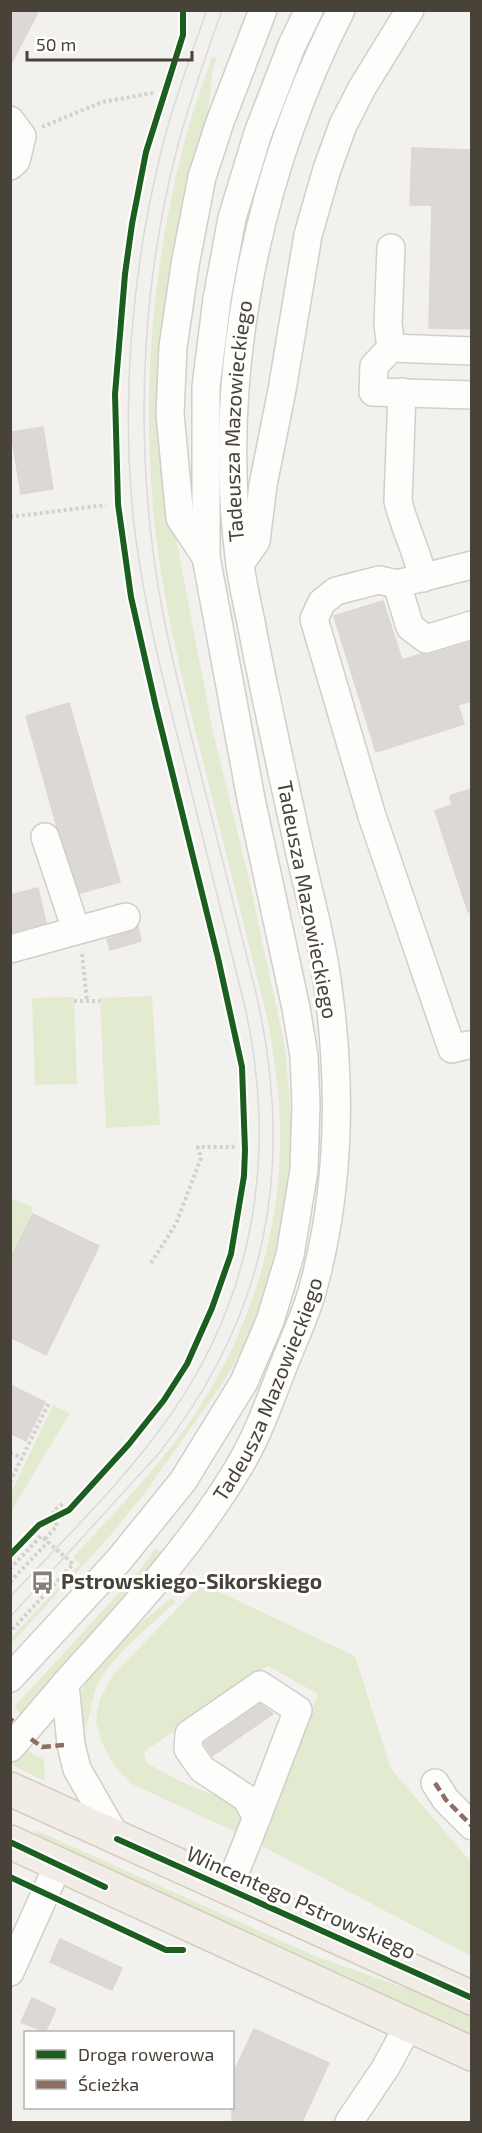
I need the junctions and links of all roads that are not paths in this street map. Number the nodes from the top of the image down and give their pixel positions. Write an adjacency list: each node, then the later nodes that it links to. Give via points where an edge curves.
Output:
1 (263, 10): 12 (street, via 202,177 173,347 170,414 180,518)
2 (309, 10): 12 (street, Tadeusza Mazowieckiego, via 258,133 232,218 206,387)
3 (341, 10): 13 (street, Tadeusza Mazowieckiego, via 279,157 246,294 235,420)
4 (410, 10): 13 (street, via 343,124 327,169 308,235 262,485 256,542)
5 (16, 128): 6 (street, via 16,161)
6 (10, 166)
7 (390, 248): 8 (street)
8 (391, 348): 9 (street); 10 (street, via 374,366 373,392)
9 (471, 351)
10 (402, 392): 11 (street); 15 (street, via 398,501)
11 (471, 395)
12 (206, 557): 23 (street, Tadeusza Mazowieckiego, via 304,1056 304,1170 290,1255 270,1321 244,1382 183,1481 119,1560)
13 (240, 564): 24 (street, Tadeusza Mazowieckiego, via 329,993 337,1125 328,1219 311,1295 242,1462 156,1584)
14 (471, 565): 15 (street)
15 (423, 578): 16 (street)
16 (397, 585): 17 (street, via 410,627 426,639); 22 (street, via 379,580 336,591 322,602 314,619 372,816 452,1049)
17 (471, 625)
18 (45, 837): 20 (street)
19 (126, 917): 20 (street)
20 (78, 938): 21 (street)
21 (10, 949)
22 (468, 1045)
23 (10, 1678)
24 (65, 1684): 25 (street, Tadeusza Mazowieckiego); 30 (street, via 77,1769)
25 (10, 1748)
26 (435, 1783): 29 (street)
27 (10, 1789): 30 (main road, Wincentego Pstrowskiego)
28 (256, 1816): 28 (street, via 298,1710 260,1685 189,1734 188,1749 202,1769 246,1798); 33 (street)
29 (471, 1826)
30 (117, 1839): 33 (main road, Wincentego Pstrowskiego)
31 (10, 1842): 32 (main road)
32 (58, 1865): 34 (street); 36 (main road)
33 (228, 1889): 35 (main road, Wincentego Pstrowskiego)
34 (10, 1972)
35 (471, 1998)
36 (408, 2026): 37 (main road); 38 (street)
37 (471, 2054)
38 (349, 2122)

